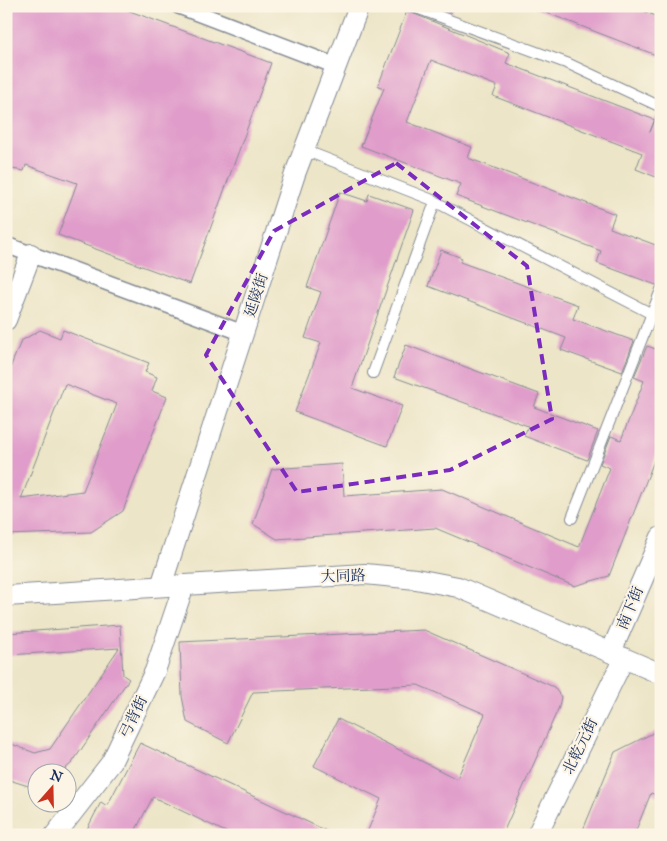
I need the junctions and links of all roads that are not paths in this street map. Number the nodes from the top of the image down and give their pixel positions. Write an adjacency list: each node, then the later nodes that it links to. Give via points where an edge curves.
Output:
1 (179, 6): 4 (street)
2 (359, 6): 4 (street, 延陵街)
3 (411, 6): 5 (lane, via 569,64)
4 (336, 66): 6 (street, 延陵街)
5 (661, 107)
6 (304, 150): 7 (lane); 13 (street, 延陵街)
7 (435, 202): 11 (lane); 14 (lane)
8 (6, 245): 9 (street)
9 (31, 254): 12 (street); 13 (street)
10 (661, 290): 11 (lane)
11 (652, 314): 15 (lane)
12 (6, 320)
13 (243, 332): 18 (street, 延陵街)
14 (374, 373)
15 (572, 518)
16 (659, 545): 20 (street, 南下街)
17 (184, 585): 18 (street, 大同路); 20 (street, 大同路, via 365,574 416,579 458,587); 23 (street, 弓背街, via 155,671 111,763)
18 (161, 586): 19 (street, 大同路)
19 (6, 596)
20 (617, 655): 21 (street, 大同路); 22 (street, 北乾元街)
21 (661, 674)
22 (541, 833)
23 (54, 835)

